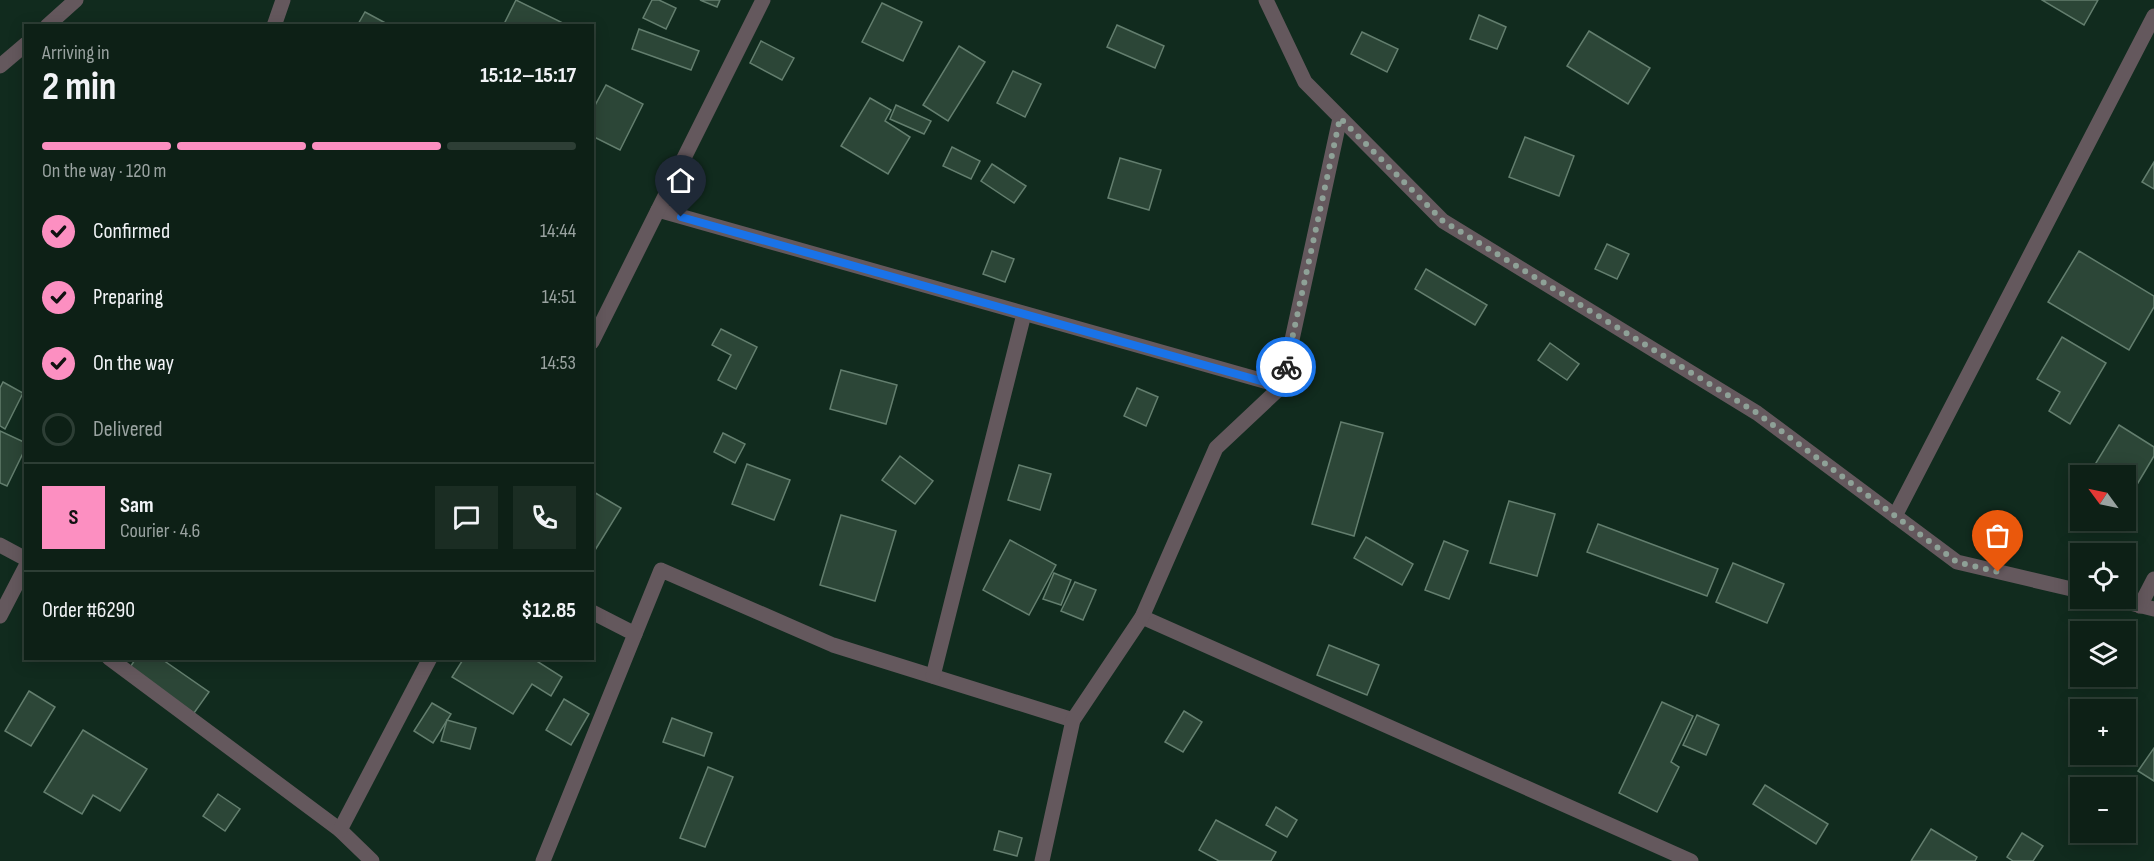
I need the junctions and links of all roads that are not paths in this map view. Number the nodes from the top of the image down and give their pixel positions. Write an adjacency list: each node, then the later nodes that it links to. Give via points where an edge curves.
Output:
1 (76, 0): 6 (street)
2 (283, 0): 7 (street)
3 (763, 0): 11 (street)
4 (1266, 0): 10 (street, via 1305,82)
5 (2154, 15): 15 (street)
6 (49, 24)
7 (275, 24)
8 (24, 46): 9 (street)
9 (0, 66)
10 (1340, 118): 14 (street); 15 (street, via 1443,221 1757,413)
11 (658, 210): 12 (street); 13 (street)
12 (1024, 314): 14 (street); 29 (street)
13 (594, 334)
14 (1282, 387): 25 (street, via 1216,448)
15 (1895, 516): 20 (street, via 1957,562)
16 (0, 544): 17 (street)
17 (24, 558)
18 (24, 575): 21 (street)
19 (2154, 579): 22 (street)
20 (2070, 589)
21 (20, 592): 24 (street)
22 (2147, 607)
23 (594, 613): 26 (street)
24 (0, 616)
25 (1142, 617): 30 (street); 35 (street)
26 (635, 634): 29 (street, via 661,570 833,645); 33 (street)
27 (112, 660): 31 (street)
28 (428, 660): 31 (street)
29 (933, 676): 30 (street)
30 (1073, 720): 34 (street)
31 (340, 830): 32 (street)
32 (372, 861)
33 (543, 861)
34 (1042, 861)
35 (1691, 861)

